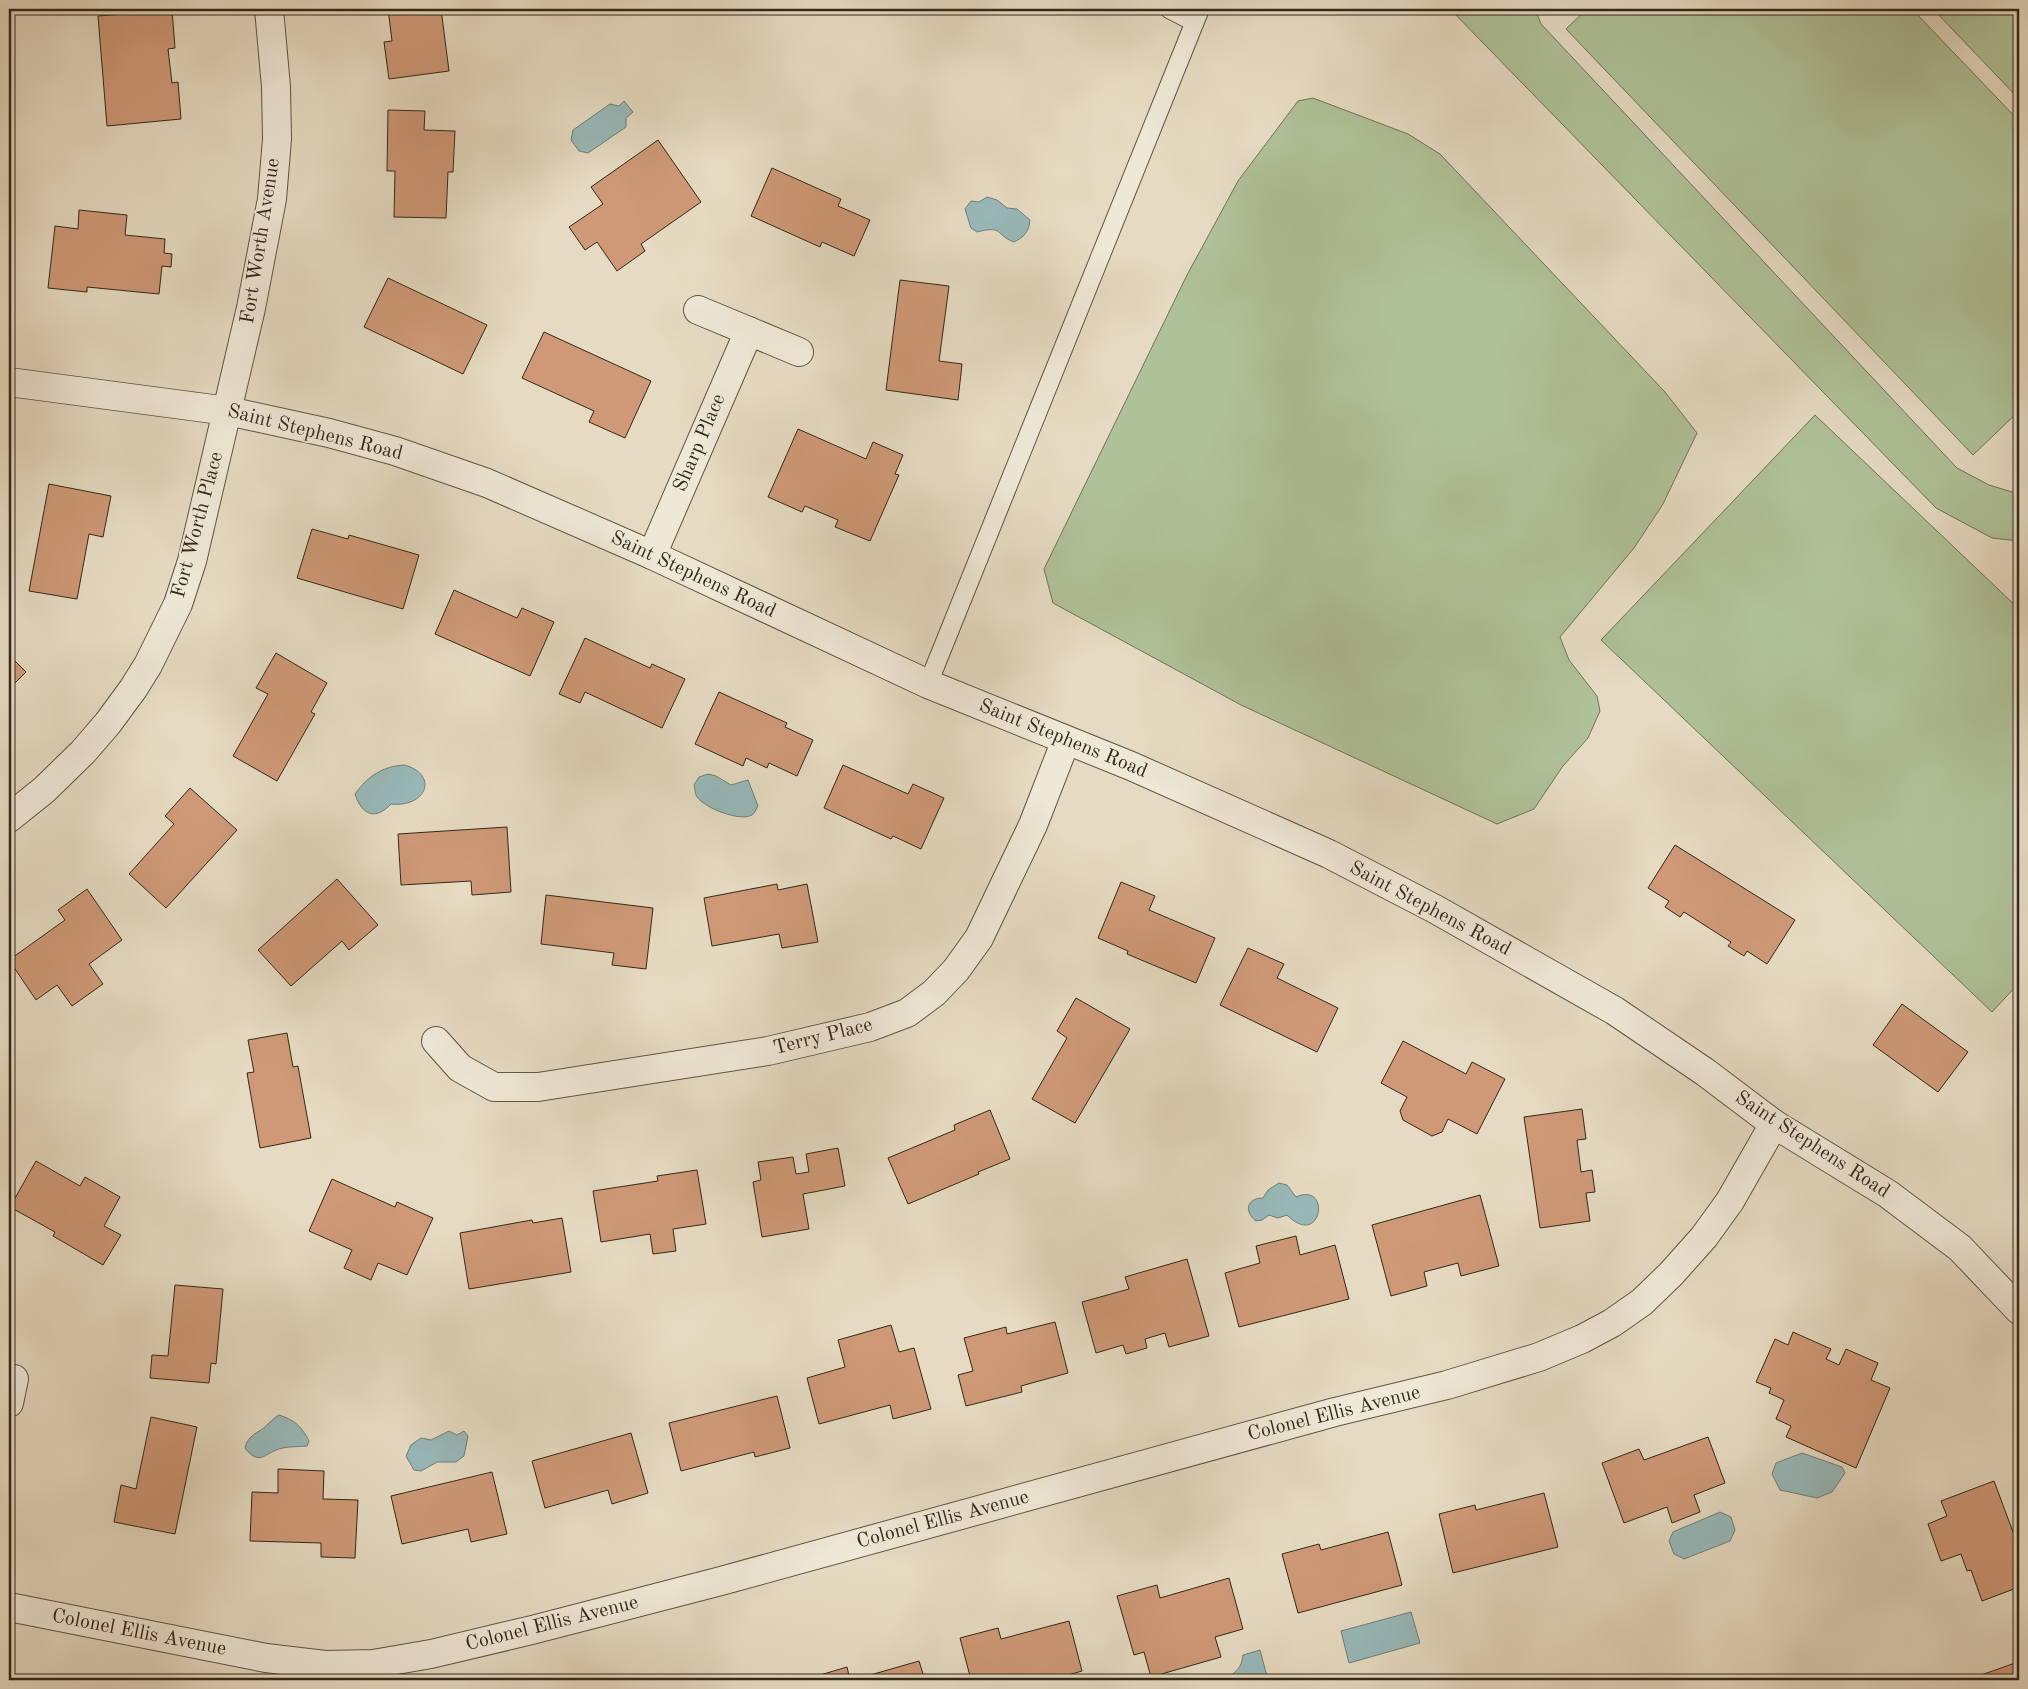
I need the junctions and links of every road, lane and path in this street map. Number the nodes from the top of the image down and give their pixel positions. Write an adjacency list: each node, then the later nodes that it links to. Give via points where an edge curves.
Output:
1 (269, 9): 8 (street, Fort Worth Avenue, via 277,139 272,200)
2 (1169, 9): 3 (lane)
3 (1197, 15): 10 (lane)
4 (698, 310): 5 (street)
5 (749, 331): 6 (street); 9 (street, Sharp Place)
6 (799, 352)
7 (9, 382): 8 (street, Saint Stephens Road)
8 (228, 411): 9 (street, Saint Stephens Road, via 396,451 487,483); 12 (street, Fort Worth Place, via 192,561 178,604 148,665 108,723 83,752)
9 (652, 555): 10 (street, Saint Stephens Road)
10 (928, 684): 11 (street, Saint Stephens Road)
11 (1066, 740): 13 (street, Terry Place, via 1034,825 979,938 934,993 907,1013 870,1027 768,1050 538,1087 494,1087 460,1068); 14 (street, Saint Stephens Road, via 1328,854 1435,909 1615,1011)
12 (9, 818)
13 (436, 1041)
14 (1774, 1124): 15 (street, Saint Stephens Road, via 1888,1194 1953,1243); 16 (street, Colonel Ellis Avenue, via 1730,1201 1704,1237 1642,1302 1582,1339 1539,1357 1446,1385 1335,1412 532,1630 372,1664 325,1665 266,1658)
15 (2019, 1310)
16 (9, 1607)

